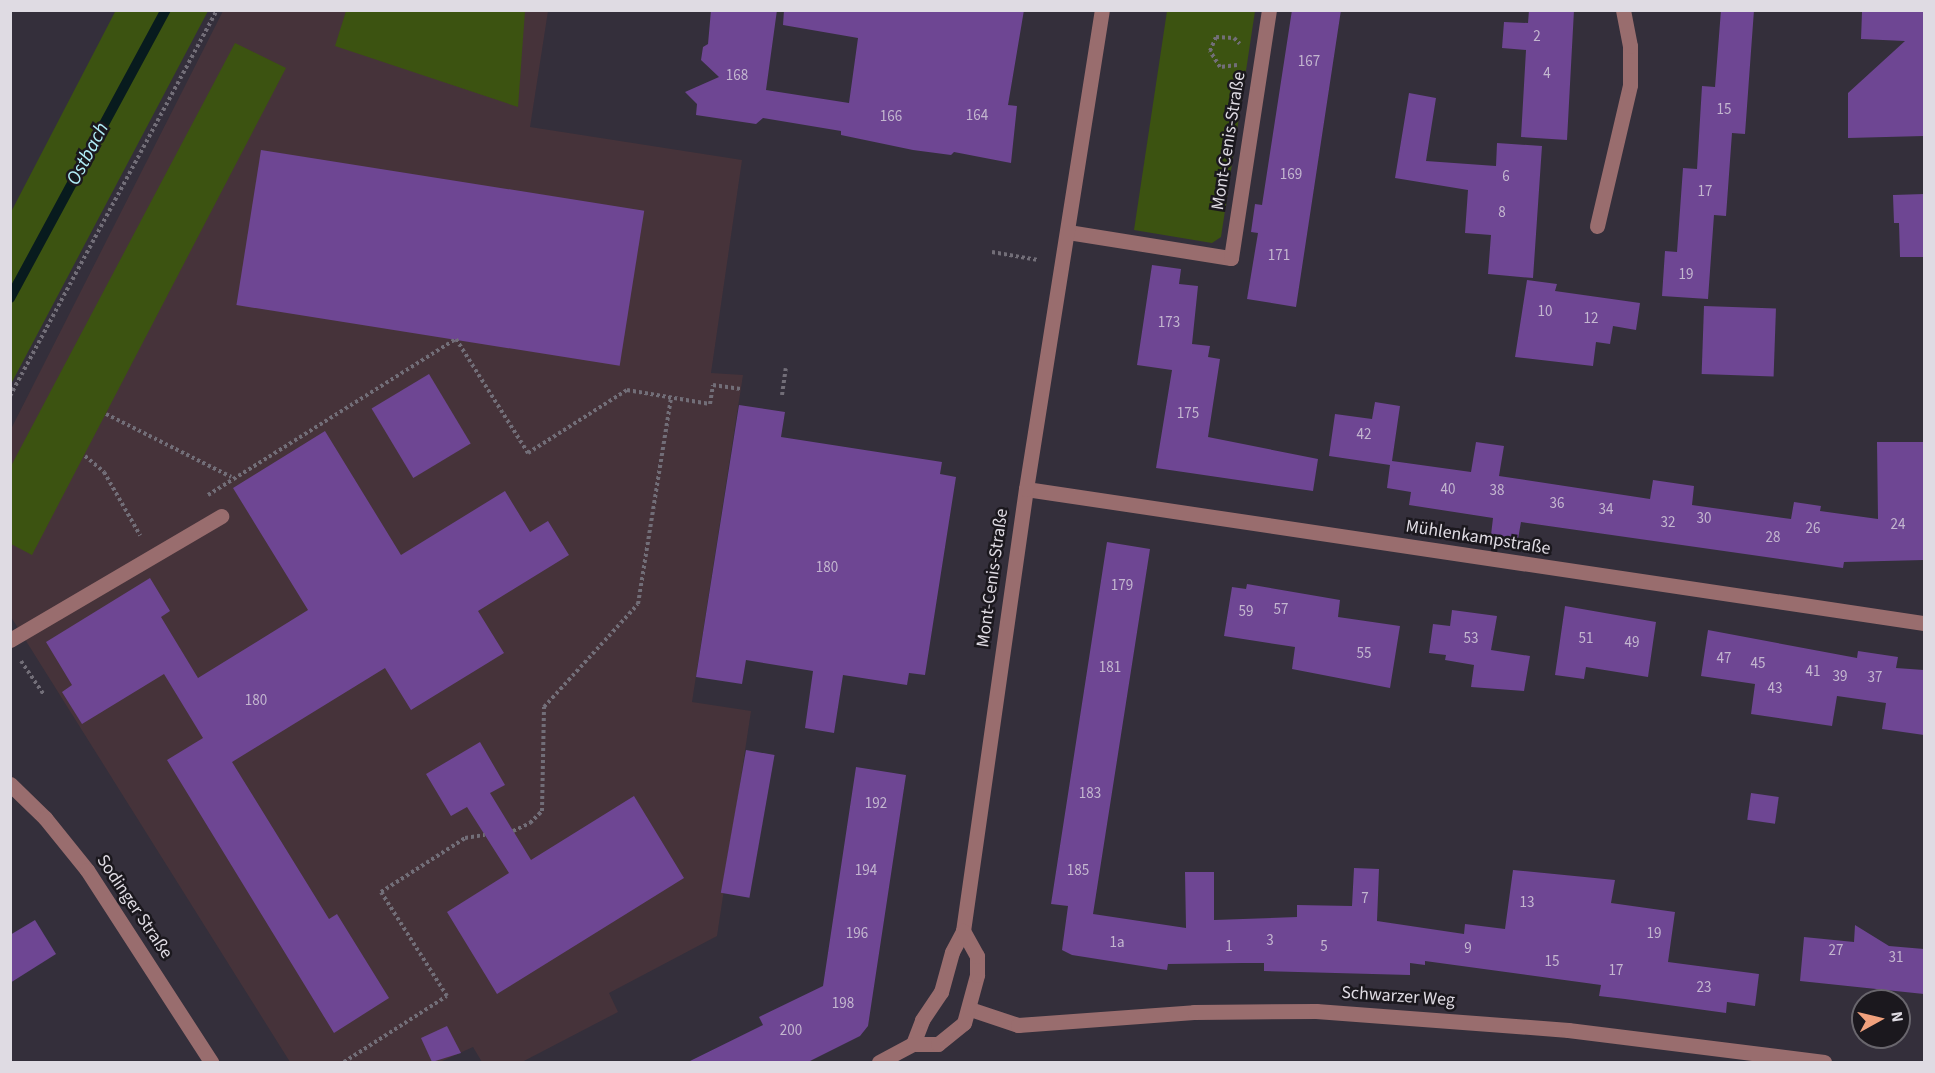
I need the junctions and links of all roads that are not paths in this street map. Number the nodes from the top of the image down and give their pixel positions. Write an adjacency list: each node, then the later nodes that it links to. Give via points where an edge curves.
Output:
1 (1102, 10): 5 (street, Mont-Cenis-Straße)
2 (1269, 10): 5 (street, Mont-Cenis-Straße, via 1231,258)
3 (1623, 10): 4 (street, via 1630,46 1630,85)
4 (1597, 226)
5 (1068, 232): 6 (street, Mont-Cenis-Straße)
6 (1026, 489): 8 (street, Mühlenkampstraße); 11 (street, Mont-Cenis-Straße)
7 (221, 516): 9 (street)
8 (1924, 623)
9 (13, 646)
10 (10, 784): 14 (street, Sodinger Straße, via 45,818 87,870)
11 (963, 931): 12 (street, via 977,956); 13 (street, Mont-Cenis-Straße, via 952,951 941,992)
12 (970, 1009): 13 (street, via 951,1036); 16 (street, Schwarzer Weg, via 1018,1025 1194,1011 1316,1011 1568,1030)
13 (907, 1053): 15 (street)
14 (211, 1062)
15 (879, 1062)
16 (1824, 1062)

